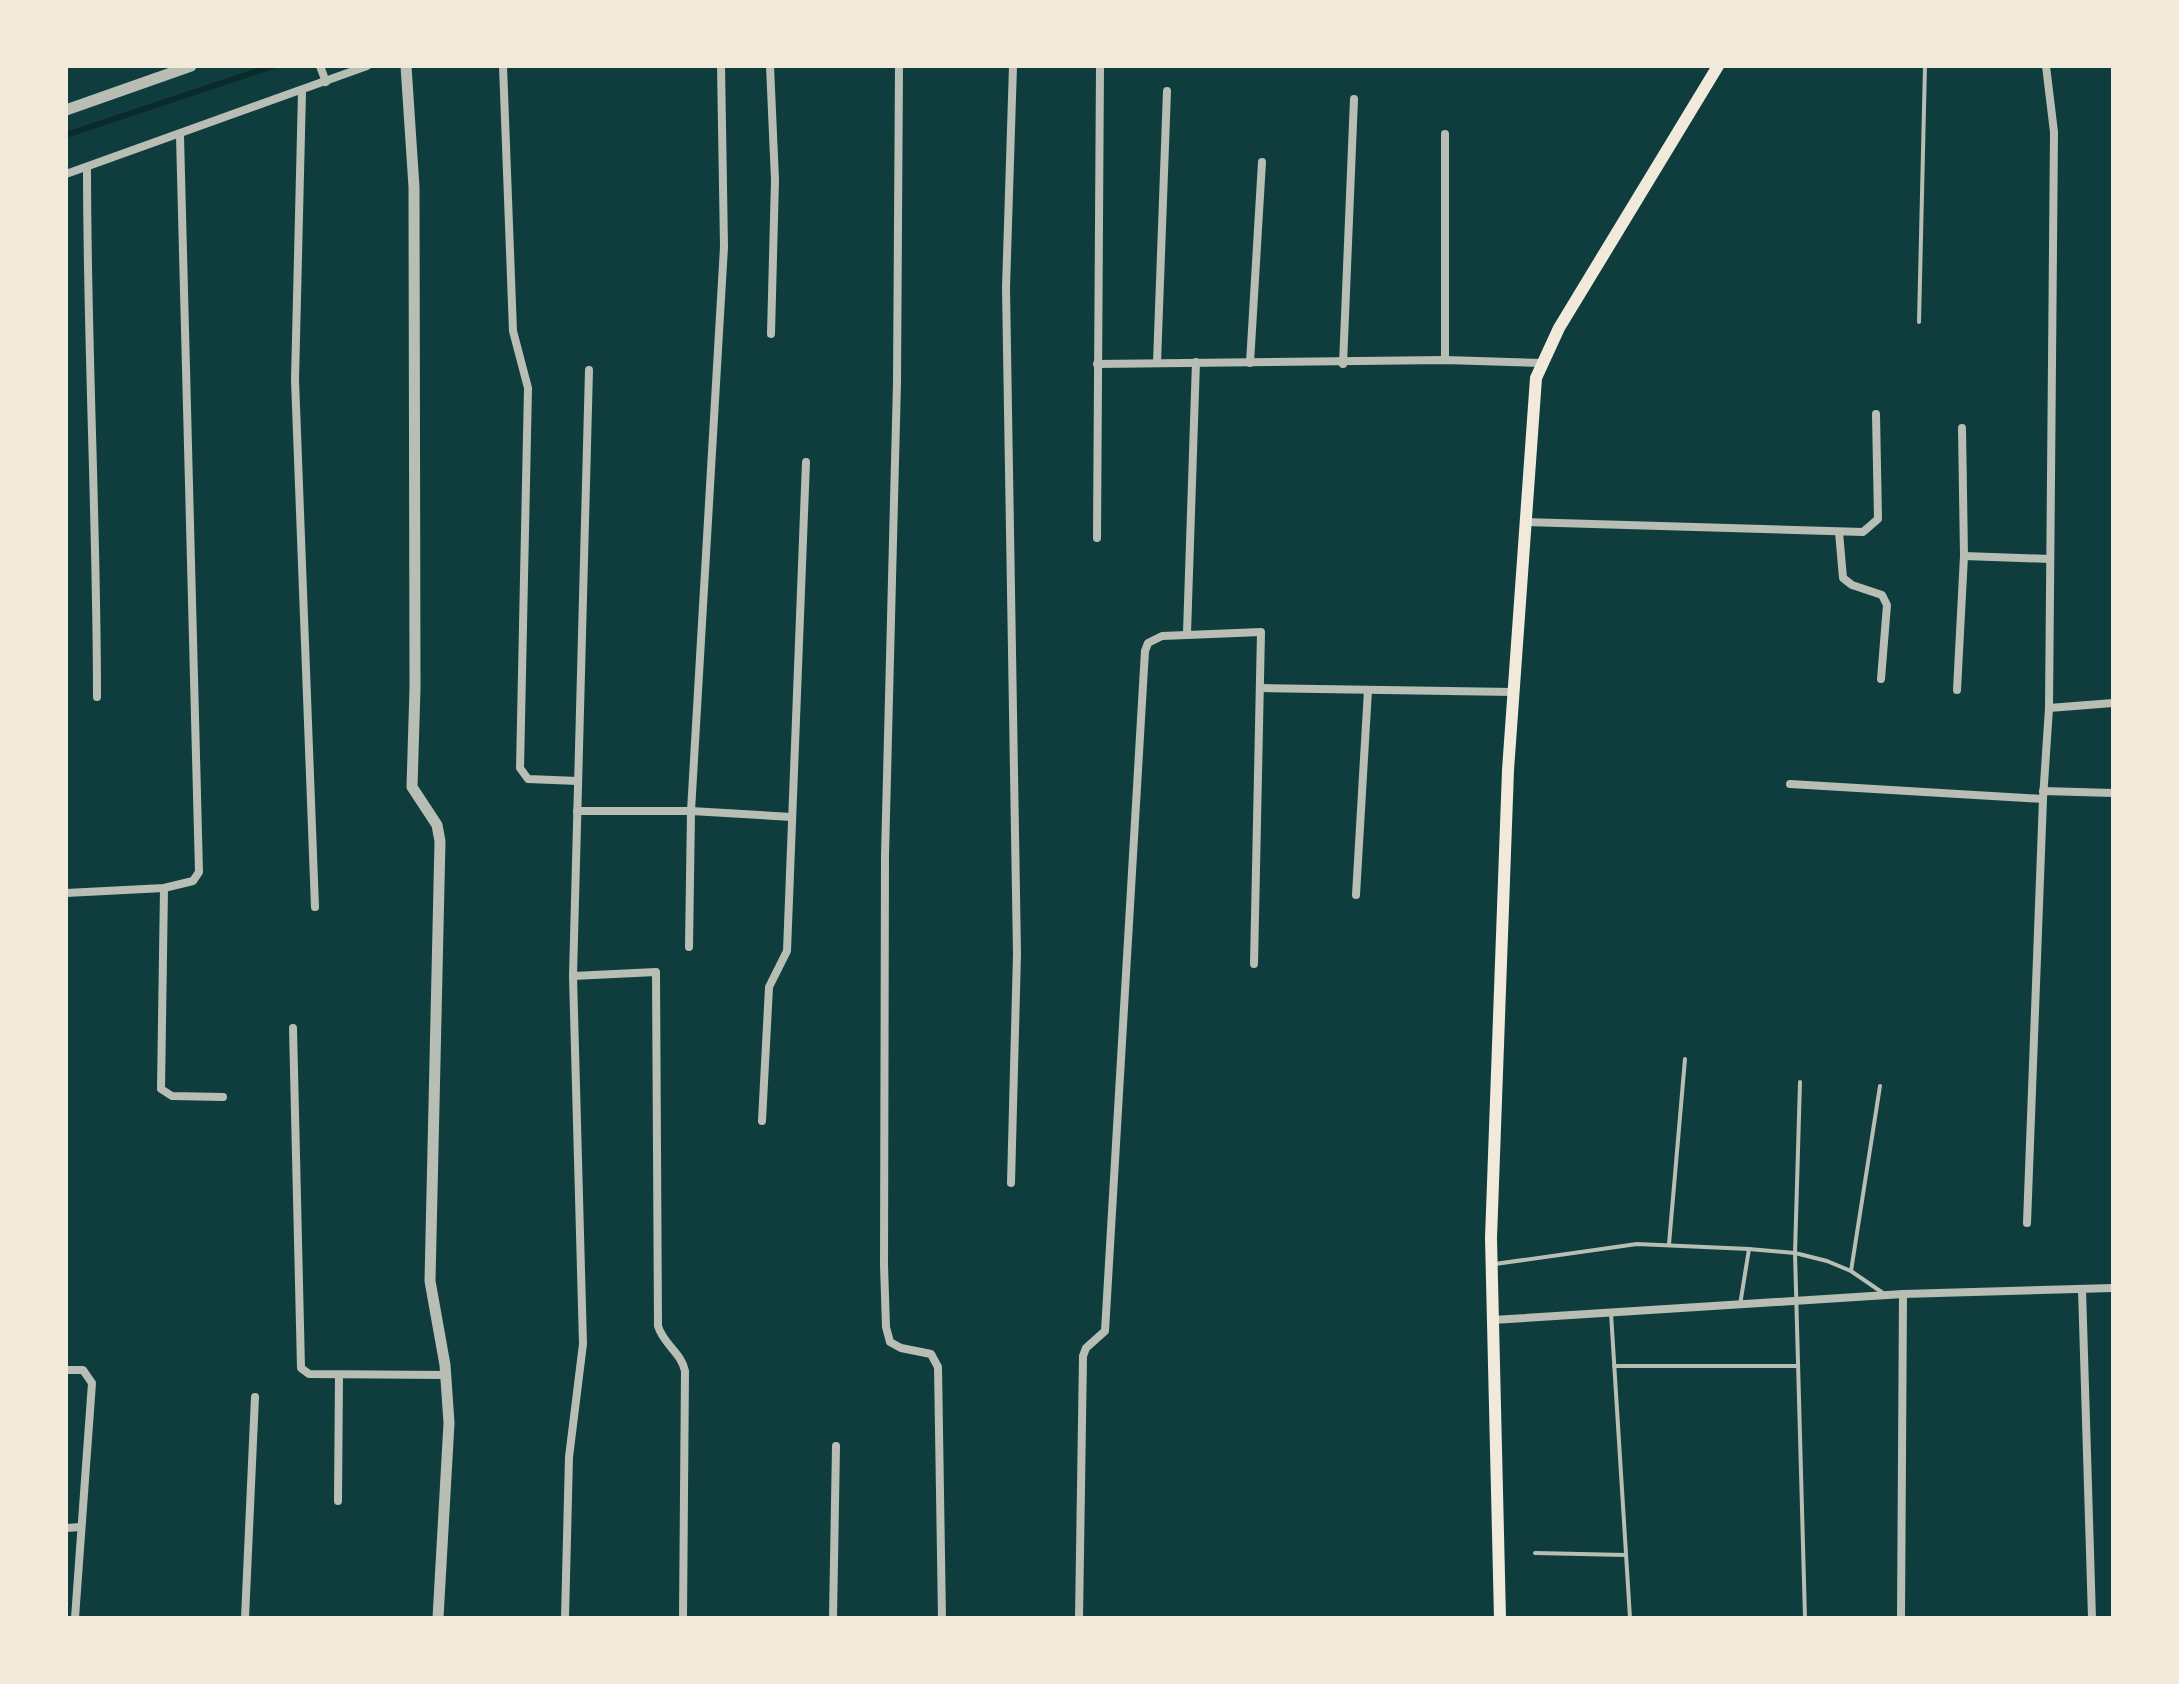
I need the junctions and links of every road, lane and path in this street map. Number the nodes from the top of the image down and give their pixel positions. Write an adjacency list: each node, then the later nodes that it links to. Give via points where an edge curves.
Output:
1 (191, 66): 18 (street)
2 (367, 66): 14 (street)
3 (406, 66): 90 (street, via 414,203 412,787 437,825 440,841 430,1281)
4 (503, 66): 51 (street, via 513,331 528,388 520,768 528,779)
5 (721, 66): 56 (street, via 724,247)
6 (770, 66): 25 (street, via 775,180)
7 (899, 66): 104 (street, via 885,855 884,1265 890,1342 931,1354 938,1367)
8 (1013, 66): 71 (street, via 1006,288 1017,954)
9 (1100, 66): 31 (street)
10 (1718, 66): 30 (main road)
11 (1925, 66): 24 (lane)
12 (2046, 66): 41 (street, via 2054,132)
13 (321, 69): 14 (street)
14 (326, 82): 16 (street)
15 (1167, 91): 28 (street)
16 (302, 92): 20 (street); 61 (street, via 295,380)
17 (1354, 99): 32 (street)
18 (66, 110)
19 (1445, 134): 26 (street)
20 (180, 136): 22 (street); 58 (street, via 200,862 193,881)
21 (1262, 162): 29 (street)
22 (87, 169): 23 (street); 48 (street)
23 (66, 174)
24 (1919, 322)
25 (771, 334)
26 (1445, 360): 30 (street); 32 (street)
27 (1196, 362): 28 (street); 29 (street); 42 (street)
28 (1157, 363): 31 (street)
29 (1250, 363): 32 (street)
30 (1542, 363): 37 (main road, via 1536,378)
31 (1097, 364): 39 (street)
32 (1343, 364)
33 (589, 370): 51 (street)
34 (1876, 414): 38 (street, via 1878,519 1863,532)
35 (1962, 428): 40 (street)
36 (806, 462): 57 (street)
37 (1524, 522): 38 (street); 47 (main road)
38 (1839, 532): 43 (street, via 1843,578 1882,595 1887,605)
39 (1097, 538)
40 (1964, 556): 41 (street); 46 (street)
41 (2050, 559): 50 (street)
42 (1187, 633): 44 (street, via 1261,632); 105 (street, via 1153,639 1145,651 1105,1331 1083,1356)
43 (1881, 679)
44 (1260, 688): 45 (street); 63 (street)
45 (1368, 690): 47 (street); 60 (street)
46 (1957, 690)
47 (1513, 692): 76 (main road)
48 (97, 697)
49 (2113, 703): 50 (street)
50 (2049, 708): 54 (street)
51 (578, 781): 55 (street)
52 (1790, 784): 54 (street)
53 (2113, 793): 54 (street)
54 (2043, 795): 72 (street)
55 (577, 811): 56 (street); 64 (street)
56 (691, 811): 57 (street); 62 (street)
57 (792, 817): 70 (street, via 787,951 769,987)
58 (164, 888): 59 (street); 69 (street, via 161,1089 172,1096)
59 (66, 893)
60 (1356, 895)
61 (315, 907)
62 (689, 947)
63 (1254, 964)
64 (573, 976): 101 (street, via 583,1344 569,1457); 102 (street, via 656,972 658,1326 685,1371)
65 (293, 1028): 89 (street, via 300,1364 309,1374)
66 (1685, 1059): 73 (lane)
67 (1800, 1082): 75 (lane)
68 (1880, 1086): 77 (lane)
69 (223, 1097)
70 (762, 1121)
71 (1011, 1183)
72 (2027, 1223)
73 (1669, 1244): 74 (lane); 76 (lane, via 1605,1246)
74 (1749, 1249): 75 (lane); 83 (lane)
75 (1795, 1253): 77 (lane); 82 (lane)
76 (1491, 1265): 85 (main road)
77 (1851, 1271): 81 (lane)
78 (2113, 1288): 79 (street)
79 (2082, 1289): 80 (street); 110 (street)
80 (1903, 1294): 81 (street); 109 (street)
81 (1888, 1296): 82 (street)
82 (1797, 1302): 83 (street); 87 (lane)
83 (1740, 1305): 84 (street)
84 (1611, 1313): 85 (street); 86 (lane)
85 (1493, 1320): 106 (main road)
86 (1614, 1366): 87 (lane); 97 (lane)
87 (1798, 1366): 108 (lane)
88 (66, 1370): 94 (street, via 83,1370 92,1383)
89 (339, 1375): 90 (street); 93 (street)
90 (446, 1375): 100 (street, via 449,1423)
91 (255, 1397): 99 (street)
92 (836, 1446): 103 (street)
93 (338, 1501)
94 (81, 1527): 95 (street); 98 (street)
95 (66, 1528)
96 (1535, 1553): 97 (lane)
97 (1626, 1555): 107 (lane)
98 (75, 1618)
99 (245, 1618)
100 (438, 1618)
101 (565, 1618)
102 (683, 1618)
103 (833, 1618)
104 (942, 1618)
105 (1079, 1618)
106 (1500, 1618)
107 (1630, 1618)
108 (1805, 1618)
109 (1901, 1618)
110 (2092, 1618)

